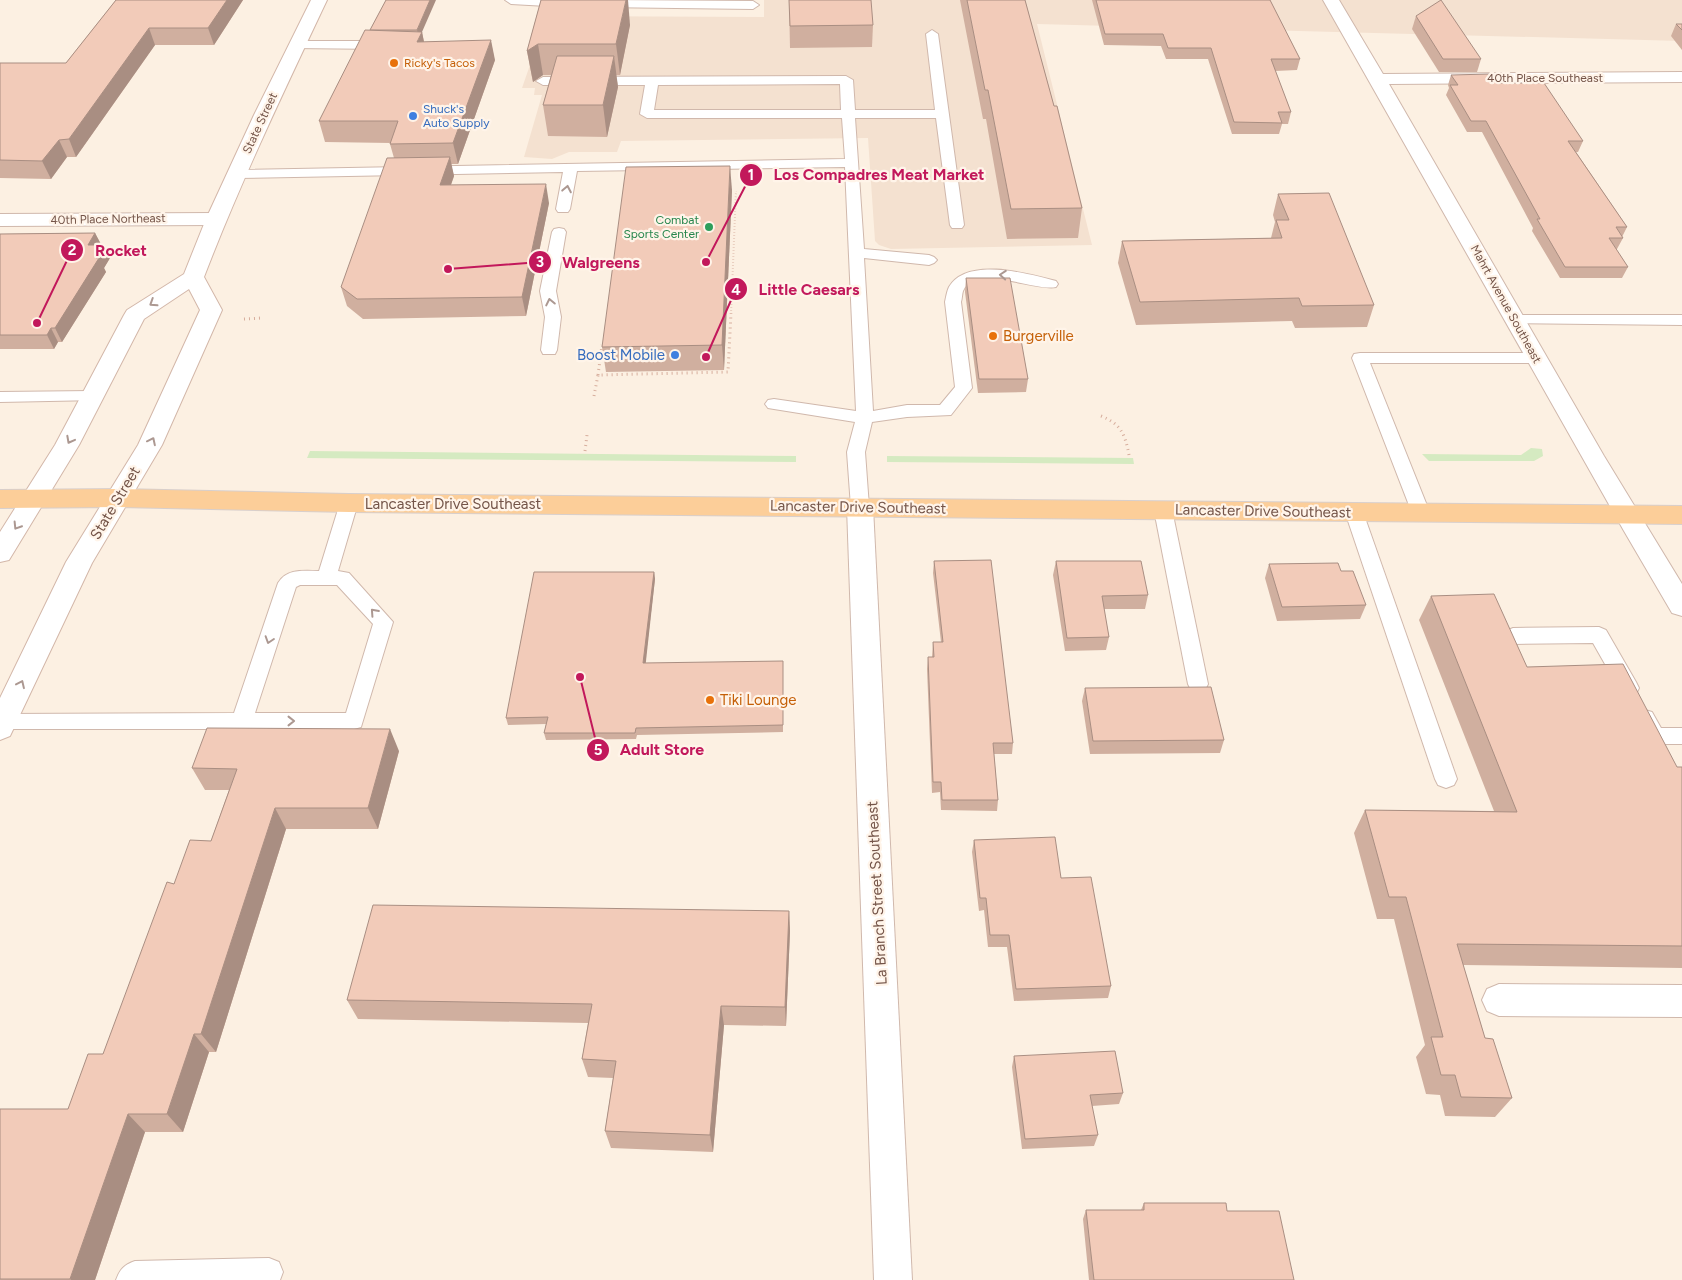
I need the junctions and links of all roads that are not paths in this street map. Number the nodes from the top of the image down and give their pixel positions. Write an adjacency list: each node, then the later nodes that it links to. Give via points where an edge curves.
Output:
1 (319, 0): 7 (street, State Street)
2 (511, 0): 4 (lane)
3 (1331, 0): 10 (street, Mahrt Avenue Southeast)
4 (584, 2): 5 (lane)
5 (753, 5)
6 (932, 34): 14 (lane)
7 (297, 45): 8 (lane); 17 (street, State Street)
8 (393, 45)
9 (1682, 77): 10 (street, 40th Place Southeast)
10 (1378, 79): 27 (street, Mahrt Avenue Southeast)
11 (543, 81): 12 (lane)
12 (652, 81): 13 (lane, via 846,80); 13 (lane, via 647,114)
13 (849, 114): 14 (lane); 15 (lane)
14 (942, 114): 21 (lane)
15 (852, 163): 16 (lane); 23 (lane)
16 (571, 168): 17 (lane); 18 (lane, one-way to 16)
17 (236, 174): 19 (street, State Street)
18 (563, 209)
19 (216, 218): 20 (street, 40th Place Northeast); 25 (street, State Street)
20 (0, 220)
21 (957, 225)
22 (559, 232): 29 (lane, one-way to 22, via 553,317 548,290)
23 (857, 253): 24 (lane); 34 (lane)
24 (929, 260)
25 (194, 277): 31 (street, one-way to 31, via 135,315); 35 (street, State Street, one-way to 25, via 150,445 211,310)
26 (1050, 284): 34 (lane, one-way to 34, via 988,274 961,281 953,291 953,302 964,388 945,411 907,411)
27 (1515, 320): 28 (lane); 30 (street, Mahrt Avenue Southeast)
28 (1682, 320)
29 (549, 350)
30 (1536, 358): 42 (lane, via 1360,358); 43 (street, Mahrt Avenue Southeast)
31 (92, 396): 32 (lane); 37 (street, one-way to 37)
32 (0, 397)
33 (774, 404): 34 (lane)
34 (864, 418): 39 (lane, via 856,452)
35 (118, 498): 37 (main road, Lancaster Drive Southeast); 38 (main road, Lancaster Drive Southeast); 51 (street, State Street, one-way to 35, via 79,562)
36 (0, 499): 37 (main road, Lancaster Drive Southeast)
37 (34, 499): 45 (street, one-way to 45)
38 (349, 503): 39 (main road, Lancaster Drive Southeast); 46 (lane)
39 (860, 507): 40 (main road, Lancaster Drive Southeast); 58 (street, La Branch Street Southeast)
40 (1163, 510): 41 (main road, Lancaster Drive Southeast); 49 (lane)
41 (1354, 512): 42 (main road, Lancaster Drive Southeast); 53 (lane)
42 (1421, 513): 43 (main road, Lancaster Drive Southeast)
43 (1626, 515): 44 (main road, Lancaster Drive Southeast); 47 (street, Mahrt Avenue Southeast)
44 (1682, 515)
45 (0, 554)
46 (326, 578): 50 (lane, one-way to 50, via 296,578 288,583); 50 (lane, one-way to 46, via 354,721 383,622 342,578)
47 (1682, 606)
48 (1513, 636): 52 (lane, via 1600,635 1656,736)
49 (1198, 684)
50 (242, 721): 51 (lane)
51 (2, 725)
52 (1682, 736)
53 (1446, 779)
54 (1500, 1000): 55 (street)
55 (1682, 1001)
56 (269, 1272): 57 (lane, via 135,1275)
57 (130, 1280)
58 (893, 1280)

